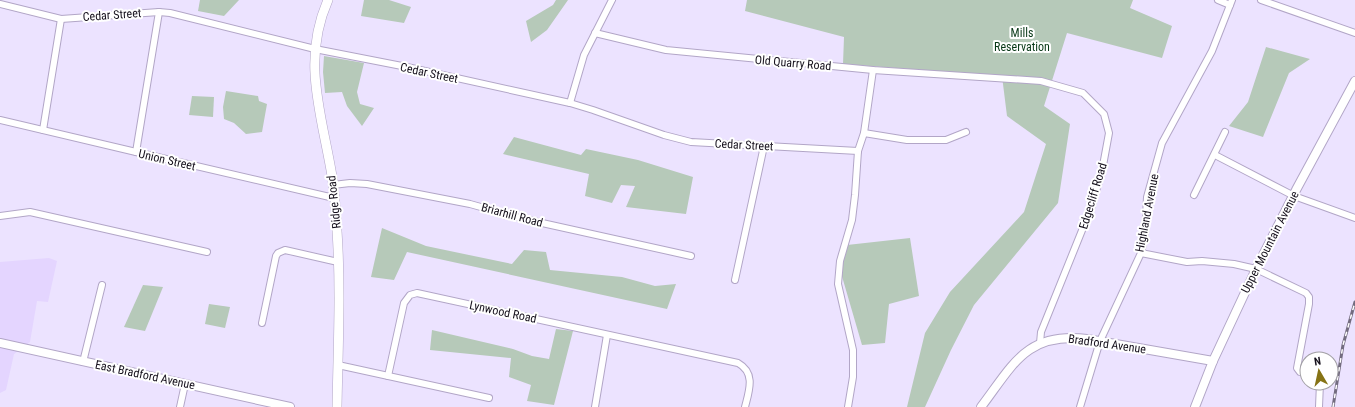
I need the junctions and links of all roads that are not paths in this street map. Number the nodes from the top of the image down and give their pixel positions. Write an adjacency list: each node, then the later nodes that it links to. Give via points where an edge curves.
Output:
1 (328, 0): 11 (main road, Ridge Road, via 320,22)
2 (612, 0): 9 (street)
3 (1218, 0): 5 (street)
4 (1261, 0): 10 (street)
5 (1231, 2): 32 (street, Highland Avenue, via 1212,51 1162,143 1147,197 1145,235)
6 (0, 4): 8 (street, Cedar Street)
7 (159, 12): 8 (street, Cedar Street); 11 (street, Cedar Street); 23 (street)
8 (61, 19): 17 (street)
9 (595, 33): 12 (street, Old Quarry Road, via 666,50); 15 (street, via 584,55)
10 (1355, 33)
11 (315, 49): 15 (street, Cedar Street); 25 (main road, Ridge Road, via 316,89)
12 (873, 70): 13 (street, Old Quarry Road); 20 (street)
13 (994, 77): 41 (street, Edgecliff Road, via 1041,81 1083,93 1104,114 1109,133 1092,208 1041,332)
14 (1355, 81): 27 (street, Upper Mountain Avenue)
15 (570, 103): 21 (street, Cedar Street, via 682,140)
16 (0, 120): 17 (street, Union Street)
17 (43, 130): 23 (street, Union Street)
18 (966, 132): 20 (street, via 946,140 907,140)
19 (1225, 132): 24 (street)
20 (864, 133): 22 (street)
21 (764, 146): 22 (street, Cedar Street); 36 (street)
22 (858, 151): 59 (street, via 852,220 840,261 838,284 853,350 853,377)
23 (136, 152): 28 (street, Union Street)
24 (1215, 155): 26 (street); 27 (street)
25 (333, 185): 28 (main road, Ridge Road); 33 (street, Briarhill Road, via 367,184 470,204 524,219)
26 (1194, 195)
27 (1294, 196): 30 (street); 35 (street, Upper Mountain Avenue)
28 (334, 198): 34 (main road, Ridge Road)
29 (0, 216): 31 (street, via 30,212)
30 (1355, 218)
31 (207, 252)
32 (1141, 252): 35 (street, via 1187,262 1209,261); 40 (street, Highland Avenue)
33 (691, 256)
34 (338, 262): 38 (street, via 280,251 276,256); 47 (main road, Ridge Road)
35 (1256, 269): 43 (street, via 1306,293 1309,297); 45 (street, Upper Mountain Avenue)
36 (734, 280)
37 (102, 285): 46 (street)
38 (262, 323)
39 (607, 335): 49 (street, Lynwood Road, via 415,293 404,303); 57 (street); 58 (street, via 738,364 746,370 750,379)
40 (1100, 341): 41 (street, Bradford Avenue, via 1067,337); 45 (street, Bradford Avenue); 61 (street, Highland Avenue)
41 (1040, 342): 60 (street, Bradford Avenue, via 1016,362)
42 (0, 343): 46 (street, East Bradford Avenue)
43 (1300, 351)
44 (1299, 357): 48 (street)
45 (1213, 361): 62 (street, Upper Mountain Avenue)
46 (84, 362): 50 (street, East Bradford Avenue)
47 (338, 366): 49 (street); 56 (main road, Ridge Road)
48 (1299, 371)
49 (388, 376): 52 (street)
50 (185, 384): 53 (street, East Bradford Avenue); 54 (street)
51 (1320, 391): 63 (street)
52 (489, 398)
53 (254, 403): 55 (street, East Bradford Avenue)
54 (180, 407)
55 (290, 407)
56 (337, 407)
57 (596, 407)
58 (745, 407)
59 (848, 407)
60 (981, 407)
61 (1080, 407)
62 (1195, 407)
63 (1319, 407)

